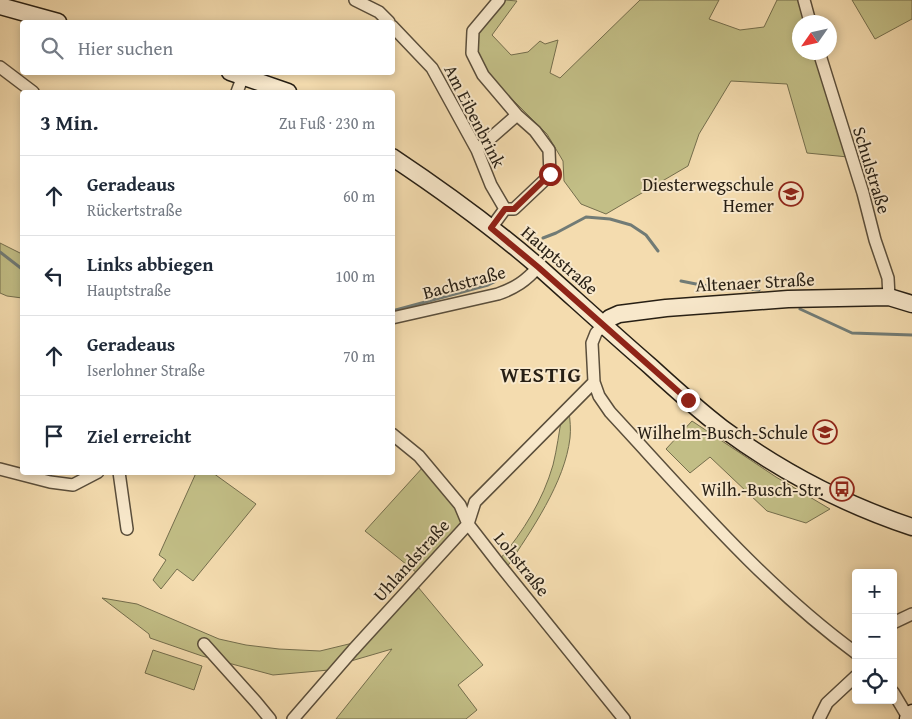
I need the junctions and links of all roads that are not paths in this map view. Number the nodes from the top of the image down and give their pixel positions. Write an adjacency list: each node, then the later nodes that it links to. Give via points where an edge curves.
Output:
1 (355, 0): 7 (street, via 380,12)
2 (499, 0): 16 (street, via 473,31 472,53 483,75)
3 (804, 0): 5 (street)
4 (0, 6): 6 (main road)
5 (808, 15)
6 (51, 20)
7 (387, 20)
8 (395, 29): 17 (street, Am Eibenbrink, via 432,68)
9 (821, 60): 22 (street, Schulstraße, via 888,278)
10 (0, 67): 13 (street)
11 (236, 75): 14 (street)
12 (239, 75): 15 (main road)
13 (30, 90)
14 (237, 90)
15 (282, 90)
16 (517, 114): 17 (street); 19 (street, via 549,150 550,174 514,209)
17 (477, 150): 19 (street, Am Eibenbrink)
18 (395, 159): 20 (main road, Hauptstraße)
19 (505, 209): 20 (street)
20 (491, 228): 21 (main road, Hauptstraße)
21 (538, 267): 24 (street, Bachstraße, via 514,288 498,294); 25 (main road, Hauptstraße)
22 (889, 297): 23 (main road, Altenaer Straße); 25 (main road, Altenaer Straße, via 788,298 666,308 619,314)
23 (912, 304)
24 (395, 317)
25 (603, 325): 26 (street, via 592,343); 34 (main road, Hauptstraße, via 702,412 770,461 845,502)
26 (594, 382): 33 (street, Uhlandstraße, via 475,502); 39 (street, via 610,412 740,553 826,631)
27 (395, 436): 33 (street, Lohstraße, via 420,456 460,505)
28 (0, 468): 29 (street)
29 (20, 475)
30 (20, 475): 31 (street, via 73,485)
31 (92, 475)
32 (119, 475): 35 (street)
33 (468, 524): 44 (street, Uhlandstraße); 45 (street, Lohstraße)
34 (912, 527)
35 (127, 529)
36 (912, 614): 37 (street)
37 (897, 622)
38 (204, 644): 43 (street)
39 (852, 650)
40 (852, 680): 46 (street, via 827,703)
41 (897, 699): 47 (street)
42 (912, 715): 47 (main road)
43 (270, 719)
44 (293, 719)
45 (624, 719)
46 (819, 719)
47 (908, 719)

